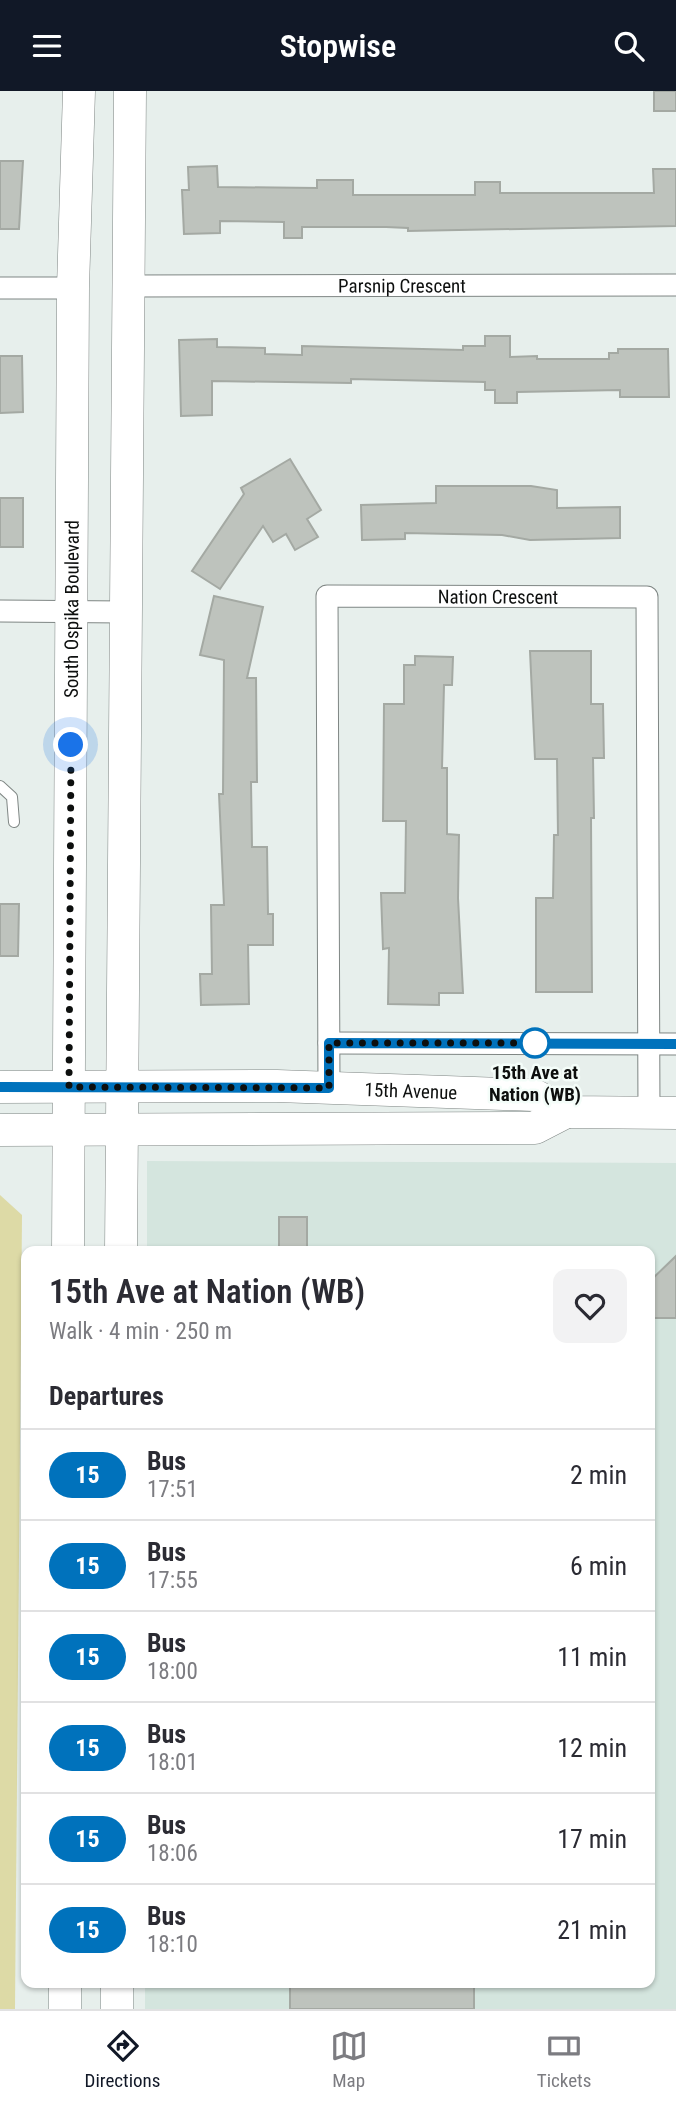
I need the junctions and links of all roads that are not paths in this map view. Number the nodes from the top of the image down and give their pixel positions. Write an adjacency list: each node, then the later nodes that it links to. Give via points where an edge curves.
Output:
1 (79, 91): 6 (main road, South Ospika Boulevard)
2 (130, 91): 4 (main road)
3 (676, 285): 4 (street, Parsnip Crescent)
4 (127, 286): 9 (main road)
5 (0, 288): 6 (street)
6 (73, 288): 8 (main road, South Ospika Boulevard)
7 (0, 611): 8 (street)
8 (72, 612): 9 (street); 16 (main road, South Ospika Boulevard)
9 (125, 612): 17 (main road)
10 (0, 786): 11 (lane, via 12,797)
11 (14, 822)
12 (329, 1043): 13 (street); 13 (street, Nation Crescent, via 327,596 647,597); 18 (street, Nation Crescent)
13 (649, 1044): 14 (street); 20 (street, Nation Crescent)
14 (676, 1044)
15 (0, 1087): 16 (main road, 15th Avenue)
16 (69, 1087): 17 (main road, 15th Avenue); 22 (main road, South Ospika Boulevard)
17 (121, 1087): 18 (main road, 15th Avenue); 23 (main road)
18 (329, 1088): 19 (main road, 15th Avenue, via 534,1095)
19 (566, 1112): 20 (main road, 15th Avenue); 23 (main road, 15th Avenue, via 535,1128)
20 (663, 1113)
21 (0, 1130): 22 (main road, 15th Avenue)
22 (69, 1130): 23 (main road, 15th Avenue); 24 (main road, South Ospika Boulevard)
23 (121, 1130): 25 (main road)
24 (68, 1246)
25 (121, 1246)
26 (65, 1988): 28 (main road)
27 (117, 1988): 29 (main road)
28 (65, 2009)
29 (117, 2009)

